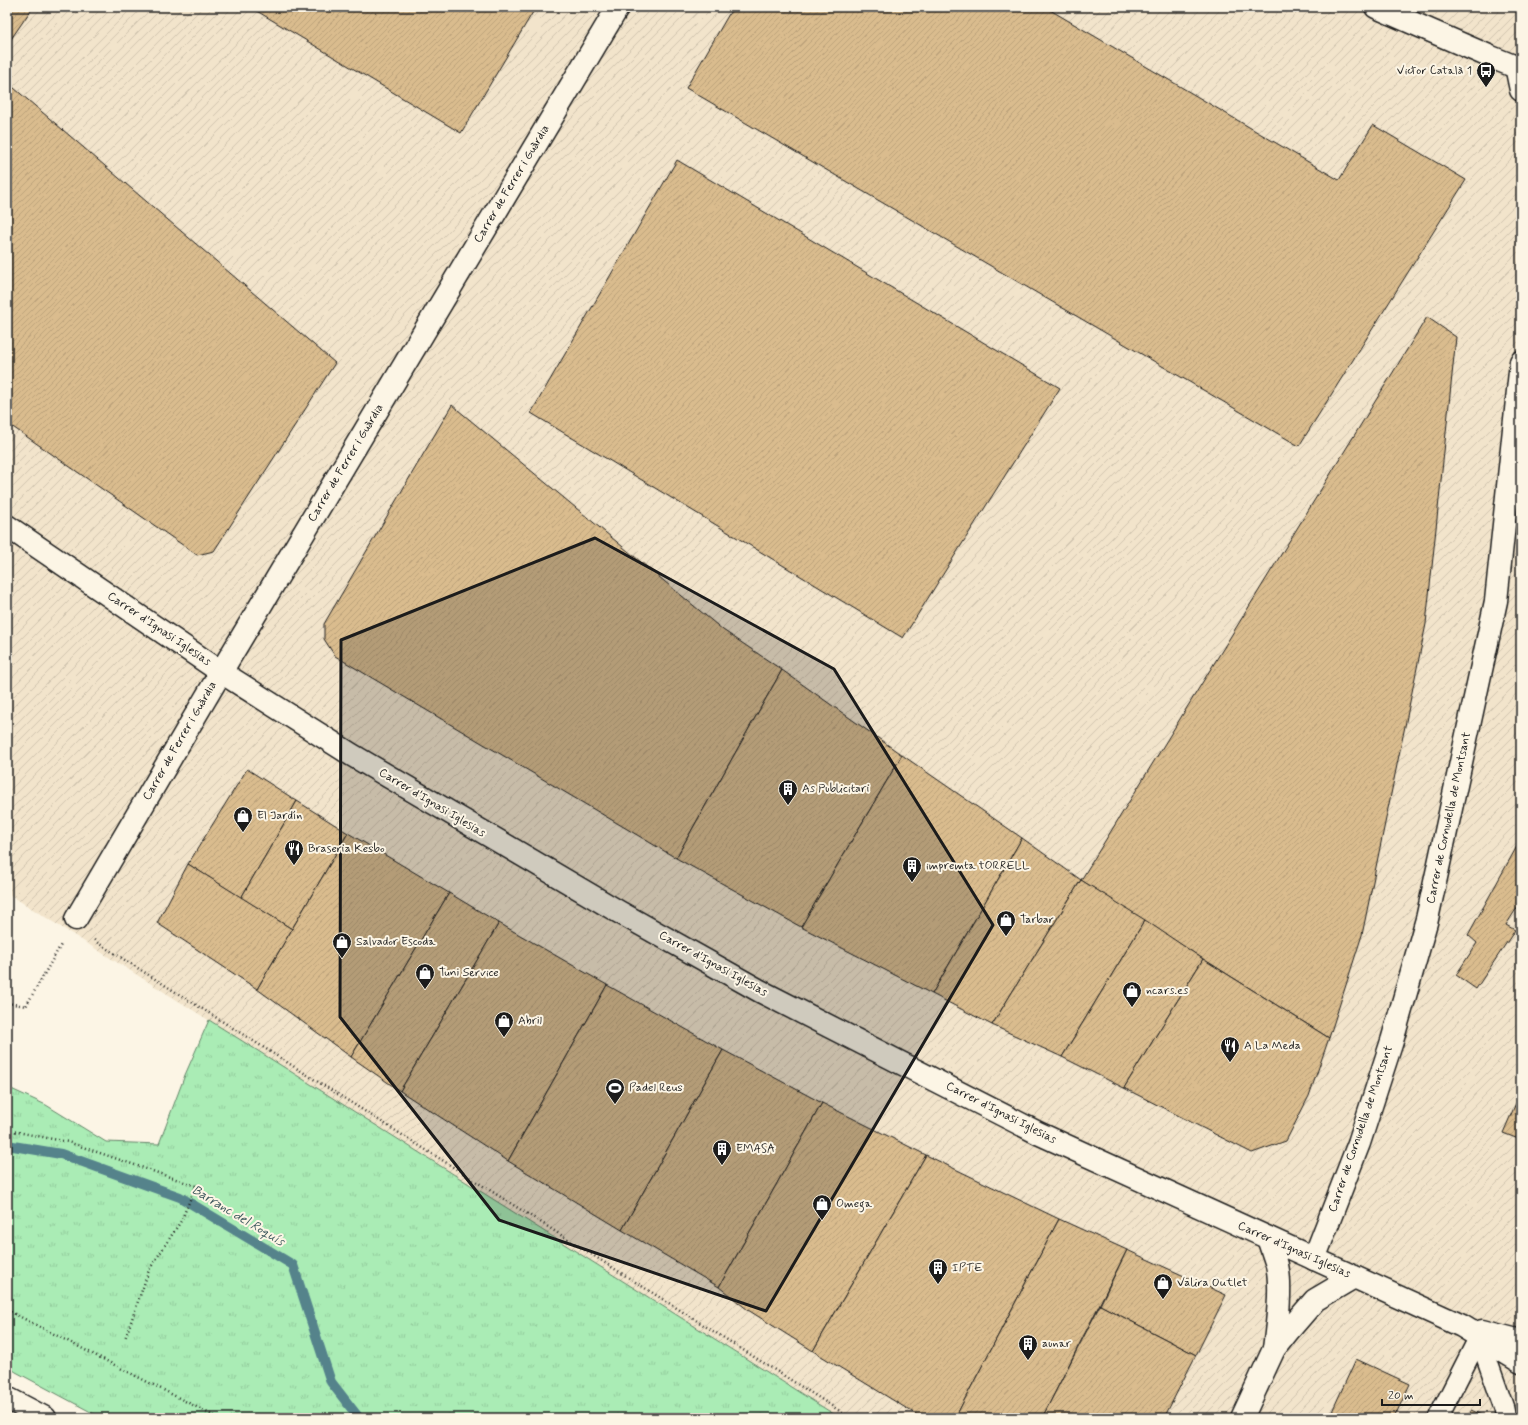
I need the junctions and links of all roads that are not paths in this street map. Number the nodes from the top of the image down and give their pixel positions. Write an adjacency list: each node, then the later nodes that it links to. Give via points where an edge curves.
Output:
1 (618, 7): 7 (main road, Carrer de Ferrer i Guàrdia)
2 (1376, 7): 3 (main road)
3 (1518, 68): 4 (main road)
4 (1521, 90)
5 (1521, 362): 10 (main road, Carrer de Cornudella de Montsant, via 1496,601 1427,919 1359,1143)
6 (7, 526): 7 (main road, Carrer d'Ignasi Iglesias)
7 (221, 672): 8 (main road, Carrer de Ferrer i Guàrdia); 9 (main road, Carrer d'Ignasi Iglesias, via 352,755 483,833 760,991 1038,1132)
8 (76, 919)
9 (1268, 1238): 10 (main road, Carrer d'Ignasi Iglesias); 14 (main road, via 1277,1266 1279,1286)
10 (1314, 1259): 11 (main road, Carrer d'Ignasi Iglesias)
11 (1354, 1277): 12 (main road, Carrer d'Ignasi Iglesias); 14 (main road, via 1315,1300)
12 (1471, 1331): 13 (main road, Carrer d'Ignasi Iglesias); 15 (main road, Carrer d'Ignasi Iglesias); 19 (lane); 20 (lane)
13 (1521, 1341)
14 (1274, 1349): 18 (main road)
15 (1521, 1362)
16 (7, 1398): 17 (main road)
17 (45, 1418)
18 (1242, 1418)
19 (1438, 1418)
20 (1506, 1418)

